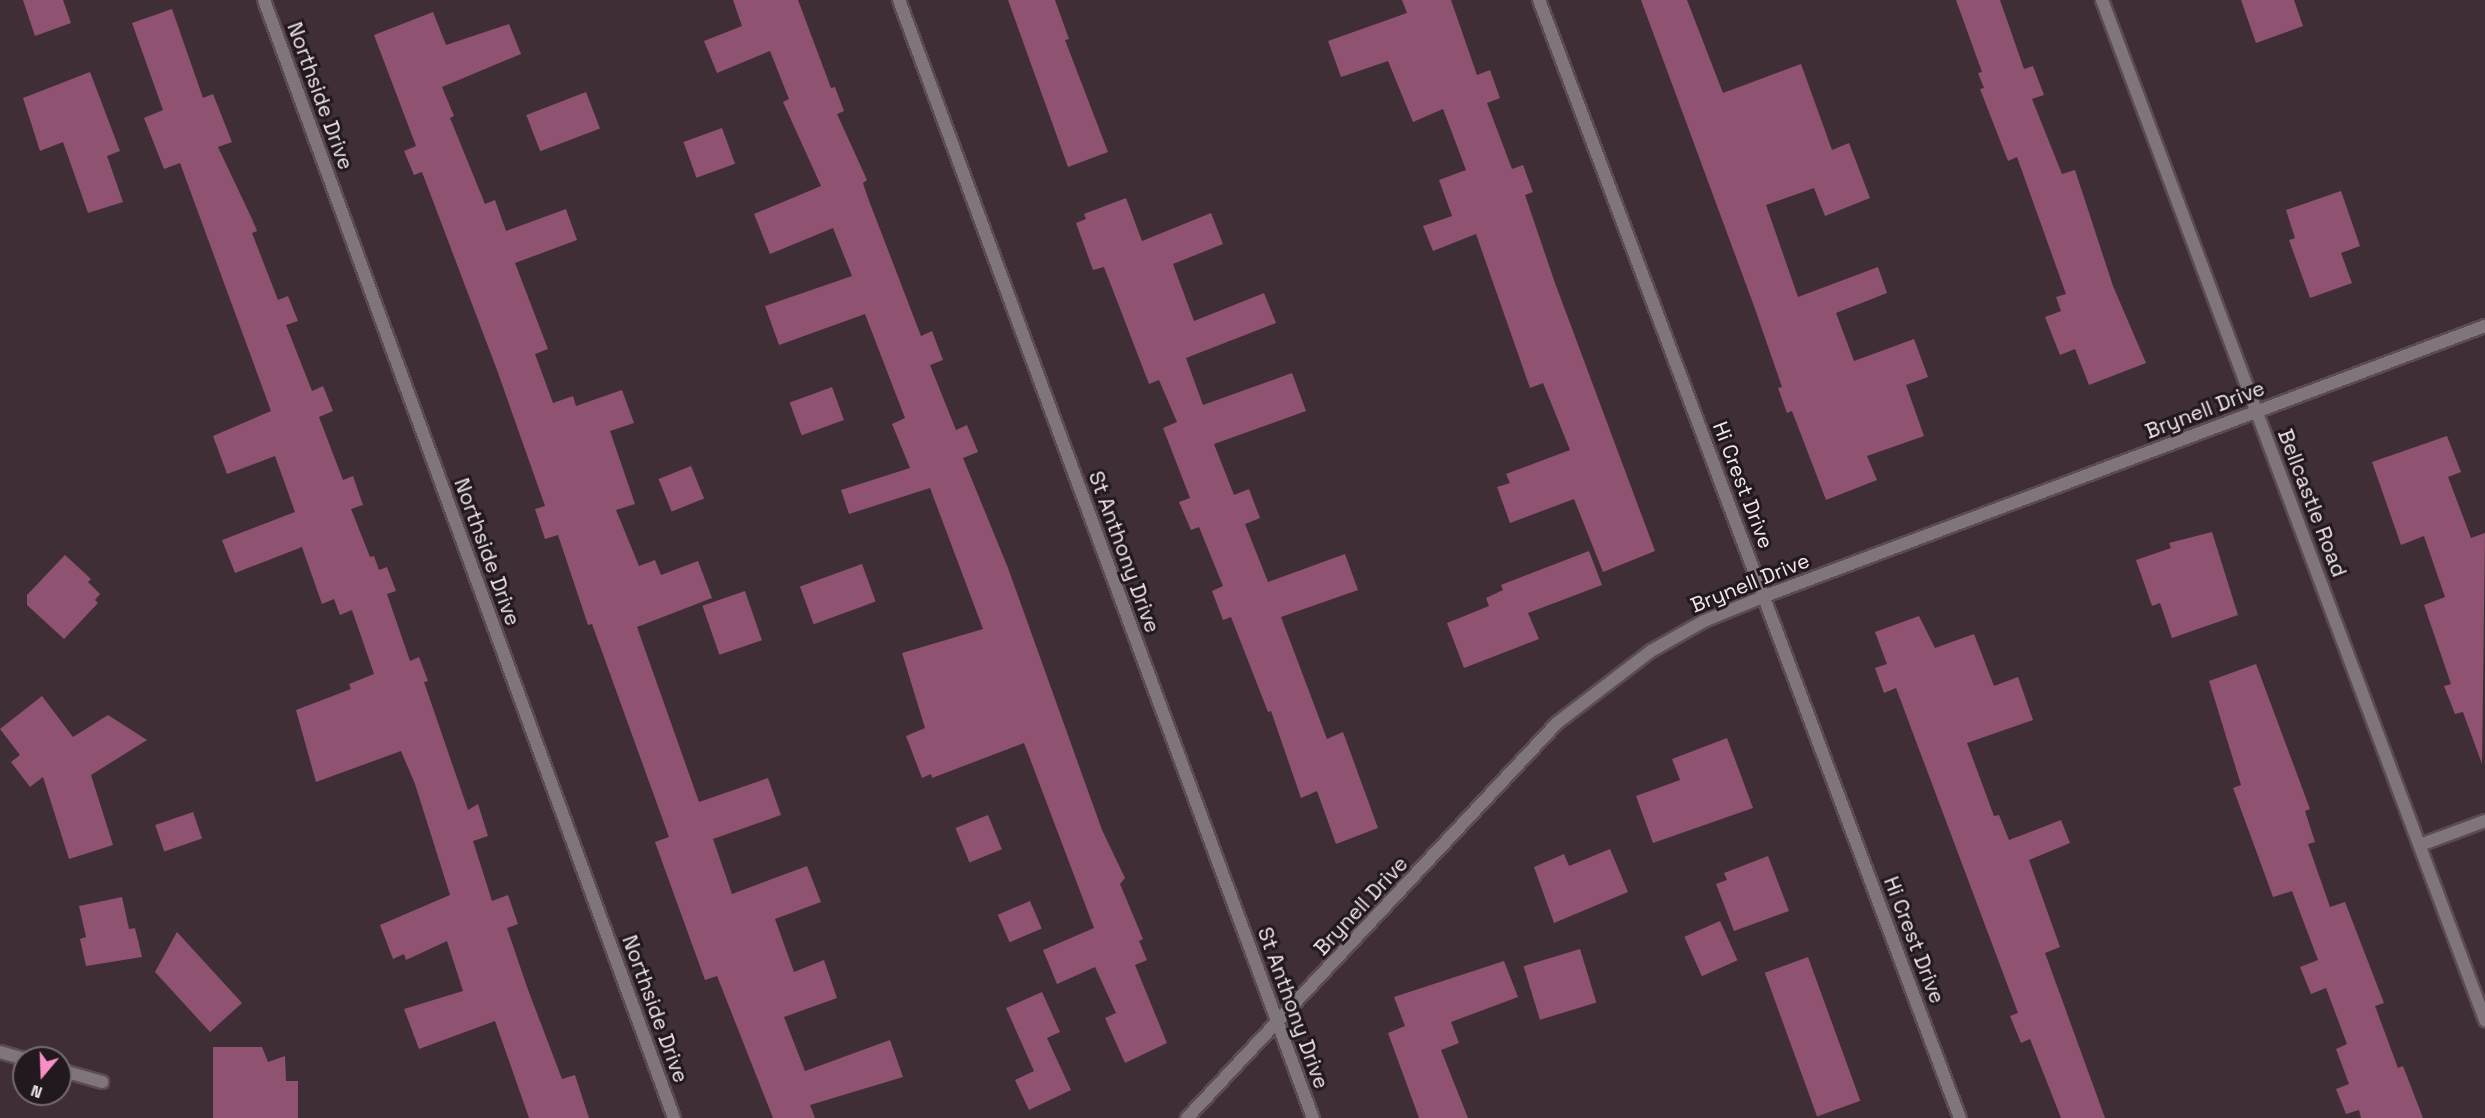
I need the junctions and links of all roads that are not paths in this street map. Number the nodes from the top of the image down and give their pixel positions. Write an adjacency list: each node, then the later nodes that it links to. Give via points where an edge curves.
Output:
1 (264, 0): 14 (street, Northside Drive)
2 (899, 0): 10 (street, St Anthony Drive)
3 (1539, 0): 7 (street, Hi Crest Drive)
4 (2102, 0): 6 (street, Bellcastle Road)
5 (2485, 326): 6 (street, Brynell Drive)
6 (2256, 412): 7 (street, Brynell Drive); 9 (street, Bellcastle Road)
7 (1765, 597): 10 (street, Brynell Drive, via 1704,621 1651,651 1557,723); 17 (street, Hi Crest Drive)
8 (2485, 821): 9 (street)
9 (2420, 845): 11 (street, Bellcastle Road)
10 (1277, 1020): 15 (street, Brynell Drive); 16 (street, St Anthony Drive)
11 (2485, 1020)
12 (72, 1074): 13 (street)
13 (102, 1083)
14 (674, 1118)
15 (1187, 1118)
16 (1313, 1118)
17 (1960, 1118)

